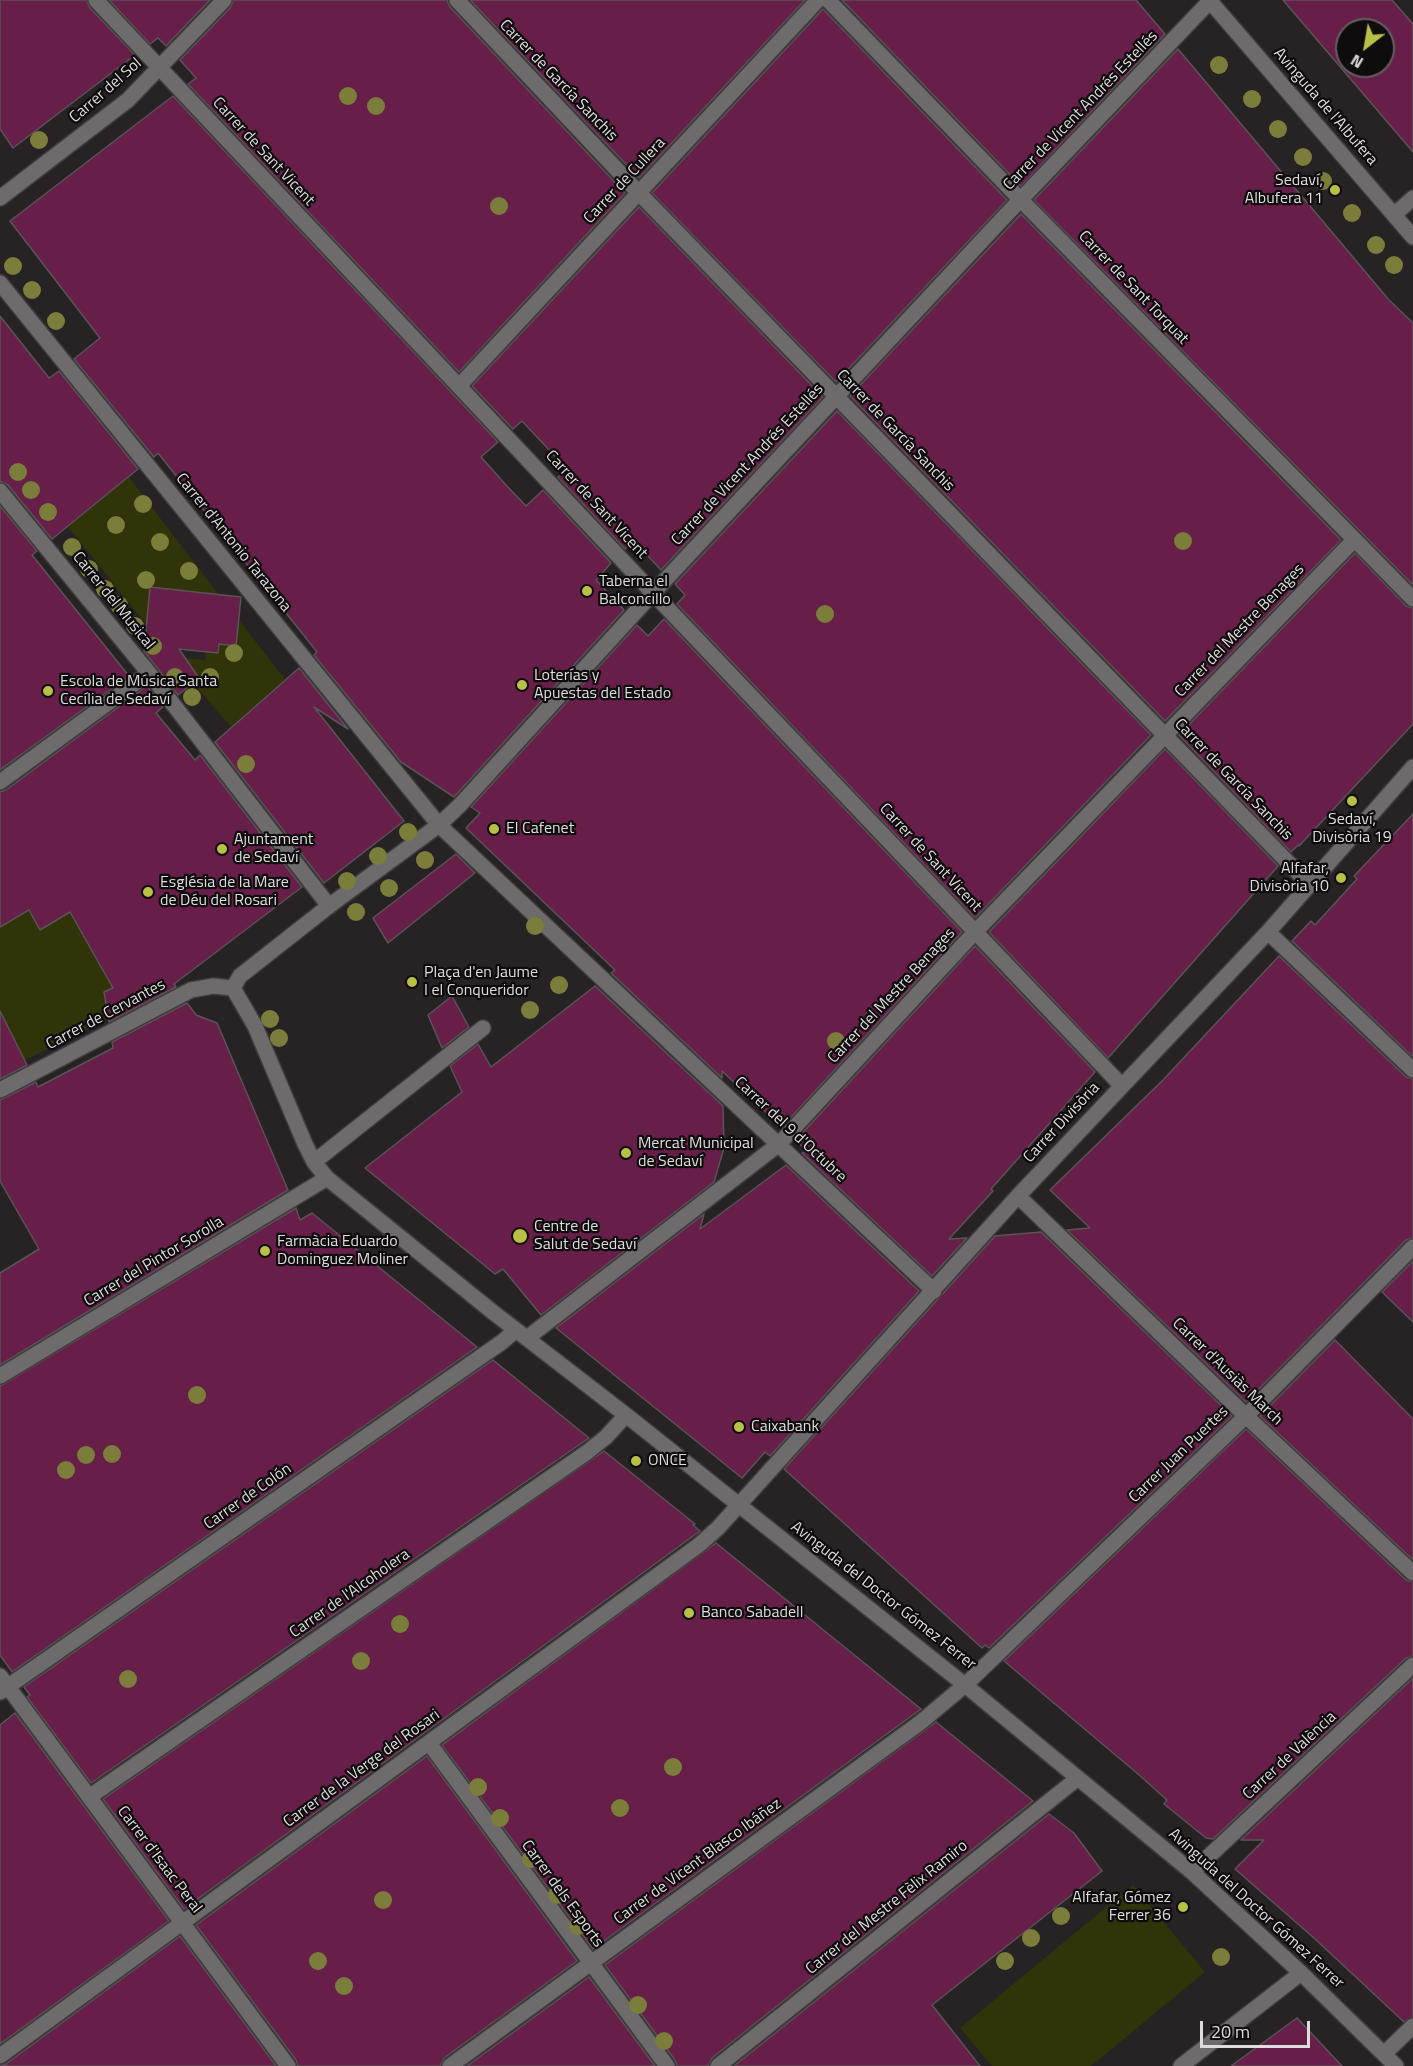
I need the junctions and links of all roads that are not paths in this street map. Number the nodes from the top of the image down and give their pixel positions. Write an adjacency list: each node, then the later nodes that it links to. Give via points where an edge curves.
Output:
1 (96, 0): 7 (street, Carrer de Sant Vicent)
2 (224, 0): 7 (street, Carrer del Sol)
3 (456, 0): 8 (street, Carrer de García Sanchis)
4 (818, 0): 8 (street, Carrer de Cullera)
5 (828, 0): 11 (street, Carrer de Sant Torquat)
6 (1210, 1): 11 (street, Carrer de Vicent Andrés Estellés); 12 (street, Avinguda de l'Albufera)
7 (160, 68): 9 (street, Carrer del Sol, via 128,100); 15 (street, Carrer de Sant Vicent)
8 (639, 193): 15 (street, Carrer de Cullera); 16 (street, Carrer de García Sanchis)
9 (0, 198)
10 (1413, 198): 12 (street)
11 (1020, 200): 16 (street, Carrer de Vicent Andrés Estellés); 18 (street, Carrer de Sant Torquat)
12 (1394, 215): 13 (street, Avinguda de l'Albufera)
13 (1413, 237)
14 (0, 283): 25 (street, Carrer d'Antonio Tarazona)
15 (459, 386): 19 (street, Carrer de Sant Vicent)
16 (837, 397): 19 (street, Carrer de Vicent Andrés Estellés); 22 (street, Carrer de García Sanchis)
17 (0, 491): 21 (street, Carrer del Musical)
18 (1353, 541): 20 (street, Carrer de Sant Torquat); 22 (street, Carrer del Mestre Benages)
19 (653, 593): 25 (street, Carrer de Vicent Andrés Estellés); 28 (street, Carrer de Sant Vicent)
20 (1413, 599)
21 (149, 673): 24 (street); 27 (street, Carrer del Musical)
22 (1164, 736): 26 (street, Carrer de García Sanchis); 28 (street, Carrer del Mestre Benages)
23 (1413, 767): 26 (street, Carrer Divisòria)
24 (0, 782)
25 (439, 825): 27 (street); 35 (street, Carrer del 9 d'Octubre)
26 (1310, 885): 29 (street, Carrer Divisòria)
27 (329, 906): 30 (street, via 240,976)
28 (975, 932): 33 (street, Carrer de Sant Vicent); 35 (street, Carrer del Mestre Benages)
29 (1268, 932): 32 (street); 33 (street, Carrer Divisòria)
30 (233, 988): 34 (street, Carrer de Cervantes, via 191,990); 36 (street, via 255,1026)
31 (483, 1028): 36 (street)
32 (1413, 1070)
33 (1122, 1086): 38 (street, Carrer Divisòria)
34 (0, 1090)
35 (779, 1144): 40 (street, Carrer del 9 d'Octubre); 41 (street, Carrer del Mestre Benages)
36 (314, 1161): 37 (street)
37 (327, 1178): 41 (street, Avinguda del Doctor Gómez Ferrer); 42 (street, Carrer del Pintor Sorolla)
38 (1018, 1196): 40 (street, Carrer Divisòria); 44 (street, Carrer d'Ausiàs March)
39 (1413, 1247): 44 (street, Carrer Juan Puertes)
40 (934, 1291): 45 (street, Carrer Divisòria)
41 (521, 1334): 43 (street, Avinguda del Doctor Gómez Ferrer); 49 (street, Carrer de Colón, via 502,1342)
42 (0, 1376)
43 (627, 1415): 45 (street, Avinguda del Doctor Gómez Ferrer); 52 (street, Carrer de l'Alcoholera, via 586,1453)
44 (1246, 1416): 46 (street, Carrer d'Ausiàs March); 48 (street, Carrer Juan Puertes)
45 (738, 1505): 48 (street, Avinguda del Doctor Gómez Ferrer); 50 (street, Carrer de la Verge del Rosari, via 699,1545)
46 (1413, 1573)
47 (1413, 1665): 53 (street, Carrer de València)
48 (965, 1684): 51 (street, Avinguda del Doctor Gómez Ferrer); 55 (street, Carrer de Vicent Blasco Ibáñez, via 921,1722)
49 (2, 1685): 52 (street, Carrer d'Isaac Peral)
50 (429, 1743): 54 (street, Carrer de la Verge del Rosari); 55 (street, Carrer dels Esports)
51 (1078, 1778): 53 (street, Avinguda del Doctor Gómez Ferrer); 63 (street, Carrer del Mestre Fèlix Ramiro)
52 (89, 1797): 54 (street, Carrer d'Isaac Peral)
53 (1192, 1872): 56 (street, Avinguda del Doctor Gómez Ferrer)
54 (182, 1922): 59 (street, Carrer de la Verge del Rosari); 60 (street, Carrer d'Isaac Peral)
55 (590, 1962): 61 (street, Carrer de Vicent Blasco Ibáñez); 62 (street, Carrer dels Esports)
56 (1301, 1973): 58 (street, Avinguda del Doctor Gómez Ferrer); 64 (street)
57 (1413, 2026): 58 (street)
58 (1384, 2054): 65 (street, Avinguda del Doctor Gómez Ferrer)
59 (0, 2056)
60 (288, 2066)
61 (450, 2066)
62 (667, 2066)
63 (718, 2066)
64 (1181, 2066)
65 (1396, 2066)

